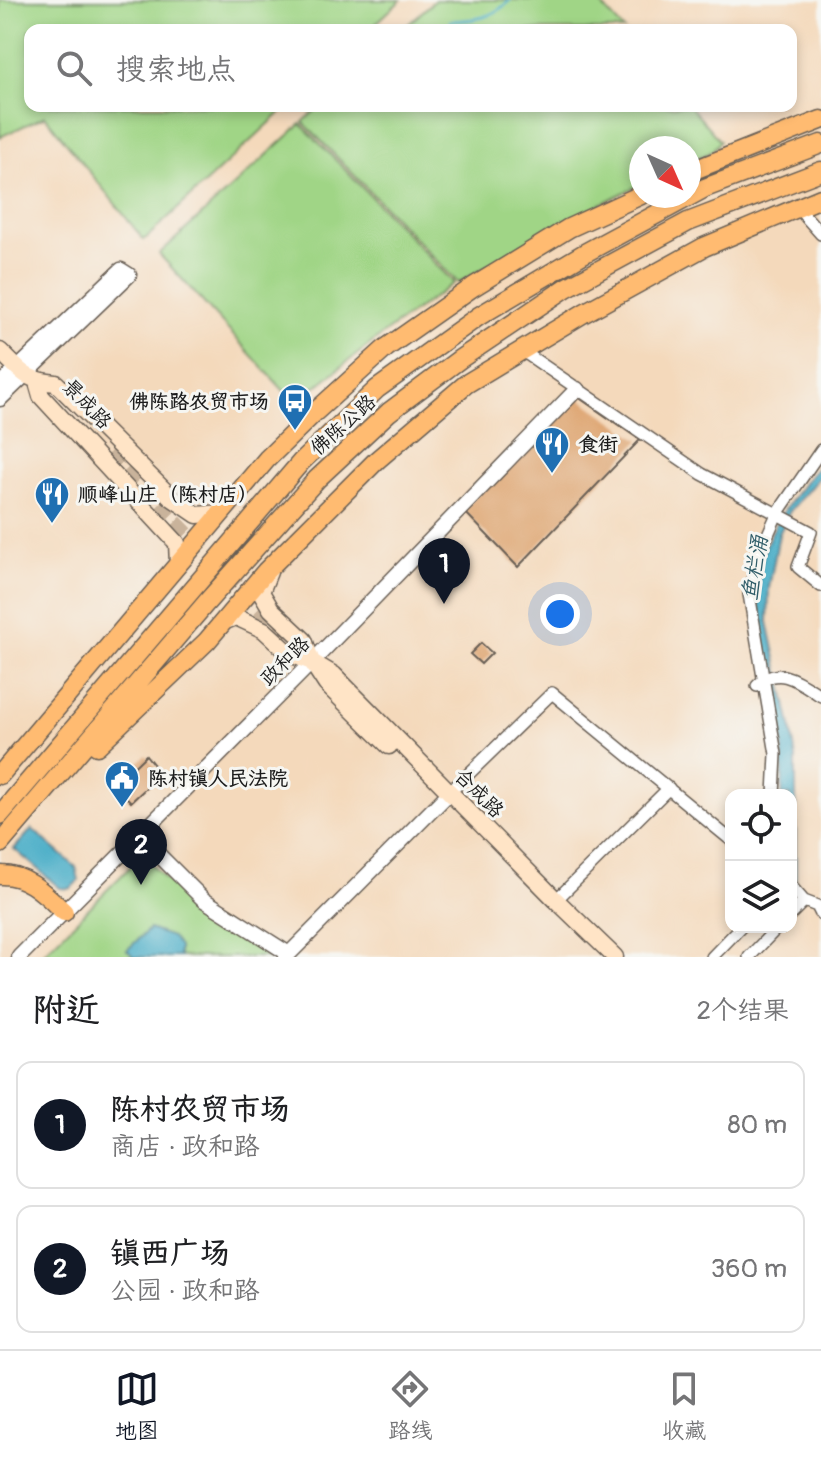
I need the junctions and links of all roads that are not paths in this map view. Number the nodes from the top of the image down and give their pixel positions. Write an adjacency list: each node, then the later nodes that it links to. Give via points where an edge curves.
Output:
1 (821, 120): 4 (highway)
2 (821, 131): 4 (highway)
3 (821, 144): 37 (highway, 佛陈公路, via 705,188 583,254 479,316 377,389 301,462)
4 (711, 162): 5 (highway)
5 (701, 167)
6 (821, 171): 36 (highway, 佛陈公路, via 688,222 566,288 389,412 307,490)
7 (821, 189): 11 (highway)
8 (821, 198): 10 (highway)
9 (629, 200): 22 (highway, via 569,228 386,348 267,459)
10 (798, 208): 11 (highway); 12 (street)
11 (754, 226): 14 (highway, via 704,247)
12 (821, 234)
13 (0, 338): 16 (main road, 景成路)
14 (521, 350): 18 (street); 24 (highway, via 466,384 377,460)
15 (0, 351): 16 (main road, 景成路)
16 (27, 371): 16 (street, via 129,275 121,270); 17 (street); 19 (street); 21 (main road, 景成路); 22 (main road, via 56,383 172,498 197,515); 25 (main road, via 41,396 177,543)
17 (0, 385)
18 (577, 389): 23 (street, via 702,474); 29 (street, 政和路)
19 (0, 399)
20 (821, 450): 23 (street)
21 (108, 454)
22 (222, 513): 25 (highway)
23 (777, 514): 26 (street, via 811,532 798,567); 30 (street, via 757,559 749,594)
24 (273, 564): 27 (highway); 29 (main road, via 261,592 304,640)
25 (178, 565): 32 (highway)
26 (821, 586)
27 (223, 622): 29 (main road, via 236,617 264,630 290,654); 36 (highway)
28 (290, 639): 29 (main road, 合成路)
29 (312, 662): 35 (main road, 合成路, via 334,675); 39 (street, 政和路)
30 (762, 681): 31 (street, via 790,676); 34 (street, via 776,754)
31 (821, 696)
32 (0, 775)
33 (669, 788): 35 (street, via 552,693); 38 (street); 43 (street)
34 (774, 789)
35 (447, 795): 43 (main road, 合成路); 50 (street); 52 (main road, 合成路)
36 (36, 802): 40 (highway, 佛陈公路)
37 (0, 815)
38 (725, 835)
39 (140, 836): 46 (street, 政和路); 50 (street, via 204,900)
40 (0, 844)
41 (0, 875): 46 (highway, via 25,880)
42 (797, 893): 44 (street)
43 (556, 900): 53 (main road, 合成路)
44 (804, 901): 45 (street); 47 (street)
45 (797, 908)
46 (64, 912): 51 (street, 政和路)
47 (821, 914)
48 (735, 933): 54 (street)
49 (772, 933): 55 (street)
50 (288, 956)
51 (19, 957)
52 (604, 957)
53 (615, 957)
54 (712, 957)
55 (749, 957)

